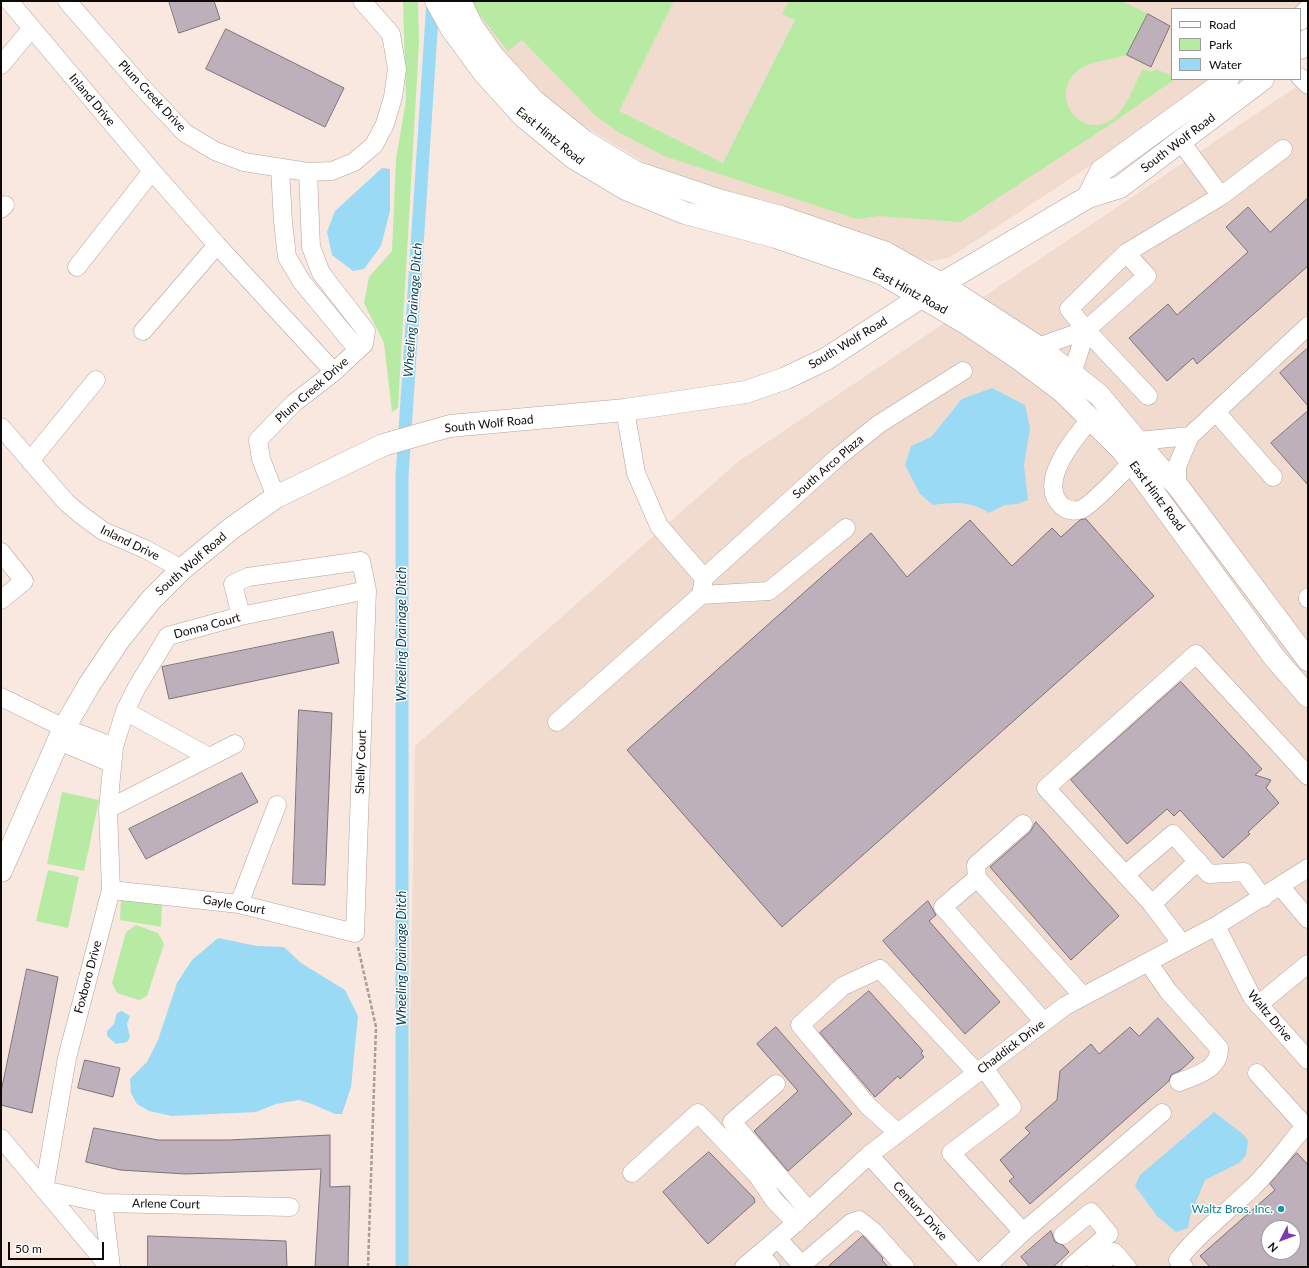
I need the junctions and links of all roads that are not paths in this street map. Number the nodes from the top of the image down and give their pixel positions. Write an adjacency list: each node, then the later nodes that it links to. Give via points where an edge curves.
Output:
1 (9, 1): 7 (street, Inland Drive)
2 (67, 1): 13 (street, Plum Creek Drive, via 138,84 185,133 215,151 244,162)
3 (362, 1): 15 (street, Plum Creek Drive, via 391,34 397,69 393,97 385,124 374,145 354,162 332,171)
4 (436, 1): 6 (main road, East Hintz Road)
5 (460, 1): 6 (main road, East Hintz Road)
6 (461, 27): 21 (main road, East Hintz Road, via 493,56 533,100 584,142 635,172 721,201 781,217 886,253); 22 (main road, East Hintz Road, via 484,73 524,117 574,158 626,188 685,213 776,237 881,273)
7 (32, 28): 8 (street); 14 (street, Inland Drive)
8 (1, 65)
9 (1227, 80): 17 (main road, South Wolf Road, via 1101,171)
10 (1262, 80): 11 (main road, South Wolf Road)
11 (1181, 142): 16 (street); 17 (main road, South Wolf Road, via 1120,187)
12 (1283, 149): 16 (street)
13 (280, 168): 15 (street, Plum Creek Drive); 26 (street, Plum Creek Drive, via 287,257 302,282)
14 (152, 171): 18 (street, Inland Drive); 20 (street)
15 (308, 172): 26 (street, via 311,247 322,273 366,331)
16 (1221, 196): 19 (street)
17 (1088, 197): 21 (main road, South Wolf Road)
18 (217, 245): 25 (street); 29 (street, Inland Drive)
19 (1126, 253): 24 (street, via 1069,309); 24 (street, via 1147,276)
20 (77, 268)
21 (942, 284): 22 (main road, South Wolf Road); 27 (main road, East Hintz Road)
22 (922, 297): 33 (main road, South Wolf Road, via 826,359 786,378 746,392); 35 (main road, East Hintz Road, via 1022,361 1062,391)
23 (1308, 326): 34 (street)
24 (1086, 330): 27 (street); 30 (street); 32 (street)
25 (143, 331)
26 (361, 347): 29 (street, Plum Creek Drive)
27 (1038, 347): 30 (main road, East Hintz Road)
28 (962, 371): 47 (street, South Arco Plaza, via 874,428 838,457)
29 (334, 372): 43 (street, Plum Creek Drive, via 294,403 258,440 261,459)
30 (1072, 374): 38 (main road, East Hintz Road, via 1099,395)
31 (96, 380): 39 (street)
32 (1148, 396)
33 (624, 410): 43 (main road, South Wolf Road, via 450,426 383,445); 47 (street, via 636,473 659,526 687,556)
34 (1216, 412): 37 (street); 41 (street)
35 (1090, 420): 40 (main road, East Hintz Road); 40 (street, via 1068,448 1058,467 1054,488 1059,503 1074,511 1086,507)
36 (1, 427): 39 (street, Inland Drive)
37 (1190, 436): 38 (street); 42 (street, via 1177,466)
38 (1138, 440): 42 (main road, East Hintz Road)
39 (30, 461): 46 (street, Inland Drive, via 66,502 103,531 145,549)
40 (1132, 463): 52 (main road, East Hintz Road, via 1274,657)
41 (1274, 477)
42 (1177, 485): 51 (main road, East Hintz Road)
43 (276, 497): 46 (main road, South Wolf Road, via 232,528)
44 (846, 528): 47 (street, via 769,591)
45 (1, 552): 49 (street, via 24,581)
46 (182, 570): 56 (main road, South Wolf Road, via 151,600 119,640 89,685)
47 (702, 586): 55 (street, South Arco Plaza)
48 (367, 590): 50 (street, Donna Court); 50 (street, Shelly Court, via 361,561 248,577 233,584); 76 (street, Shelly Court)
49 (1, 600)
50 (241, 616): 54 (street, Donna Court, via 168,636 137,686)
51 (1308, 660)
52 (1308, 696)
53 (1, 697): 56 (street)
54 (125, 711): 58 (street, Donna Court); 59 (street)
55 (558, 722)
56 (62, 735): 58 (street); 66 (main road, South Wolf Road)
57 (234, 744): 59 (street)
58 (112, 755): 62 (street, Foxboro Drive)
59 (209, 757): 62 (street)
60 (1308, 776): 67 (street, via 1196,654 1046,788)
61 (276, 805): 72 (street)
62 (108, 809): 70 (street, Foxboro Drive)
63 (1022, 824): 68 (street, via 976,865)
64 (1198, 862): 67 (street, via 1173,834); 71 (street, via 1209,874 1244,872); 73 (street)
65 (1308, 868): 69 (street, Chaddick Drive)
66 (1, 871)
67 (1125, 875): 73 (street)
68 (977, 878): 80 (street); 82 (street, via 943,906)
69 (1281, 887): 71 (street, Chaddick Drive); 74 (street)
70 (111, 890): 72 (street, Gayle Court); 94 (street, Foxboro Drive, via 67,1058)
71 (1263, 898): 75 (street, Chaddick Drive)
72 (239, 904): 76 (street, Gayle Court)
73 (1152, 904): 77 (street)
74 (1308, 919)
75 (1216, 926): 77 (street, Chaddick Drive); 81 (street, Waltz Drive, via 1244,984)
76 (355, 933)
77 (1182, 944): 78 (street, Chaddick Drive)
78 (1148, 962): 80 (street, Chaddick Drive); 86 (street, via 1168,991 1218,1048 1219,1055 1215,1064 1199,1075)
79 (1308, 964): 81 (street)
80 (1083, 996): 82 (street, Chaddick Drive)
81 (1258, 1005): 83 (street, Waltz Drive)
82 (1044, 1022): 84 (street, Chaddick Drive)
83 (1308, 1060)
84 (980, 1071): 90 (street, Chaddick Drive); 90 (street, via 880,969 843,986 800,1025 868,1106); 99 (street, via 1012,1107 951,1153)
85 (1257, 1072): 89 (street)
86 (1179, 1082)
87 (776, 1084): 97 (street, via 732,1122)
88 (1162, 1112): 99 (street)
89 (1307, 1126): 111 (street, via 1251,1189 1194,1239 1178,1260)
90 (898, 1133): 92 (street, Chaddick Drive)
91 (1, 1138): 94 (street)
92 (869, 1156): 97 (street, Chaddick Drive); 103 (street, Century Drive)
93 (632, 1173): 98 (street, via 698,1113 757,1175 774,1200)
94 (44, 1190): 95 (street, Arlene Court); 104 (street)
95 (103, 1203): 96 (street, Arlene Court); 104 (street)
96 (290, 1207)
97 (809, 1211): 98 (street, Chaddick Drive)
98 (796, 1223): 101 (street, Chaddick Drive)
99 (1023, 1232): 107 (street)
100 (1063, 1235): 108 (street, via 1091,1212 1109,1234)
101 (778, 1239): 102 (street, Chaddick Drive); 106 (street, via 798,1261 804,1263 851,1223 859,1220 873,1231)
102 (765, 1260): 105 (street, Chaddick Drive)
103 (967, 1266)
104 (110, 1267)
105 (744, 1267)
106 (905, 1267)
107 (986, 1267)
108 (1072, 1267)
109 (1096, 1267): 110 (street, via 1114,1252)
110 (1127, 1267)
111 (1184, 1267)

